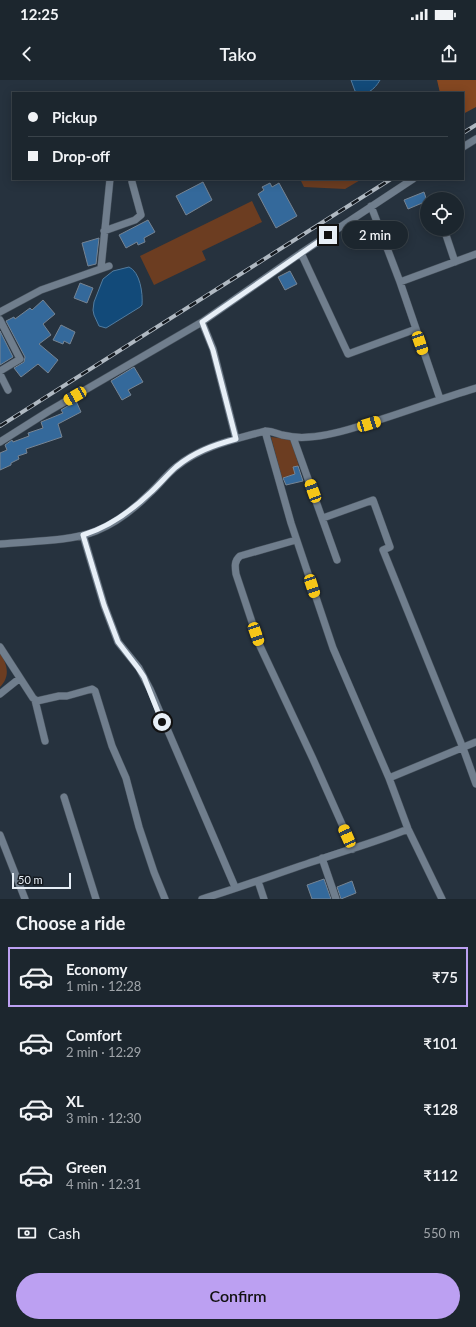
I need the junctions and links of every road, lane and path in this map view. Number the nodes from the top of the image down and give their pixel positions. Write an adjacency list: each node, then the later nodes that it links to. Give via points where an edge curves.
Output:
1 (476, 139): 2 (street)
2 (464, 146)
3 (110, 180): 7 (street)
4 (411, 180): 6 (street)
5 (132, 182): 7 (street, via 141,215 135,220)
6 (371, 206): 9 (street); 14 (street)
7 (104, 232): 13 (street)
8 (446, 236): 11 (street)
9 (301, 252): 17 (street); 18 (street, via 348,354)
10 (476, 254): 11 (street)
11 (455, 262): 14 (street)
12 (109, 266): 13 (street)
13 (101, 268): 15 (street, via 40,290)
14 (400, 282): 18 (street)
15 (0, 312)
16 (0, 320): 19 (street, via 20,359)
17 (202, 322): 25 (street, via 213,350); 26 (street)
18 (416, 329): 22 (street)
19 (0, 373): 21 (street)
20 (476, 388): 22 (street)
21 (8, 390)
22 (440, 399): 24 (street, via 336,433)
23 (265, 431): 24 (street); 25 (street); 29 (street)
24 (293, 437): 27 (street)
25 (236, 439): 28 (street, via 214,445 188,458 123,515 96,531)
26 (0, 442)
27 (323, 518): 31 (street); 38 (street, via 373,500 390,547 383,550)
28 (83, 535): 30 (street); 47 (street, via 118,642 147,683)
29 (296, 540): 39 (street, via 333,648); 44 (street, via 240,556 235,565 236,574 260,646)
30 (0, 544)
31 (337, 560)
32 (0, 647): 33 (street)
33 (20, 678): 34 (street); 35 (street)
34 (0, 694)
35 (35, 700): 36 (street); 50 (street, via 95,690)
36 (45, 741)
37 (476, 742): 38 (street)
38 (463, 748): 39 (street); 40 (street)
39 (388, 778): 42 (street)
40 (476, 784)
41 (64, 797): 49 (street)
42 (408, 829): 44 (street); 54 (street)
43 (0, 835): 48 (street)
44 (353, 849): 45 (street)
45 (322, 858): 46 (street); 53 (street)
46 (258, 881): 47 (street); 52 (street)
47 (235, 888): 51 (street)
48 (25, 899)
49 (96, 899)
50 (165, 899)
51 (205, 899)
52 (264, 899)
53 (336, 899)
54 (442, 899)

